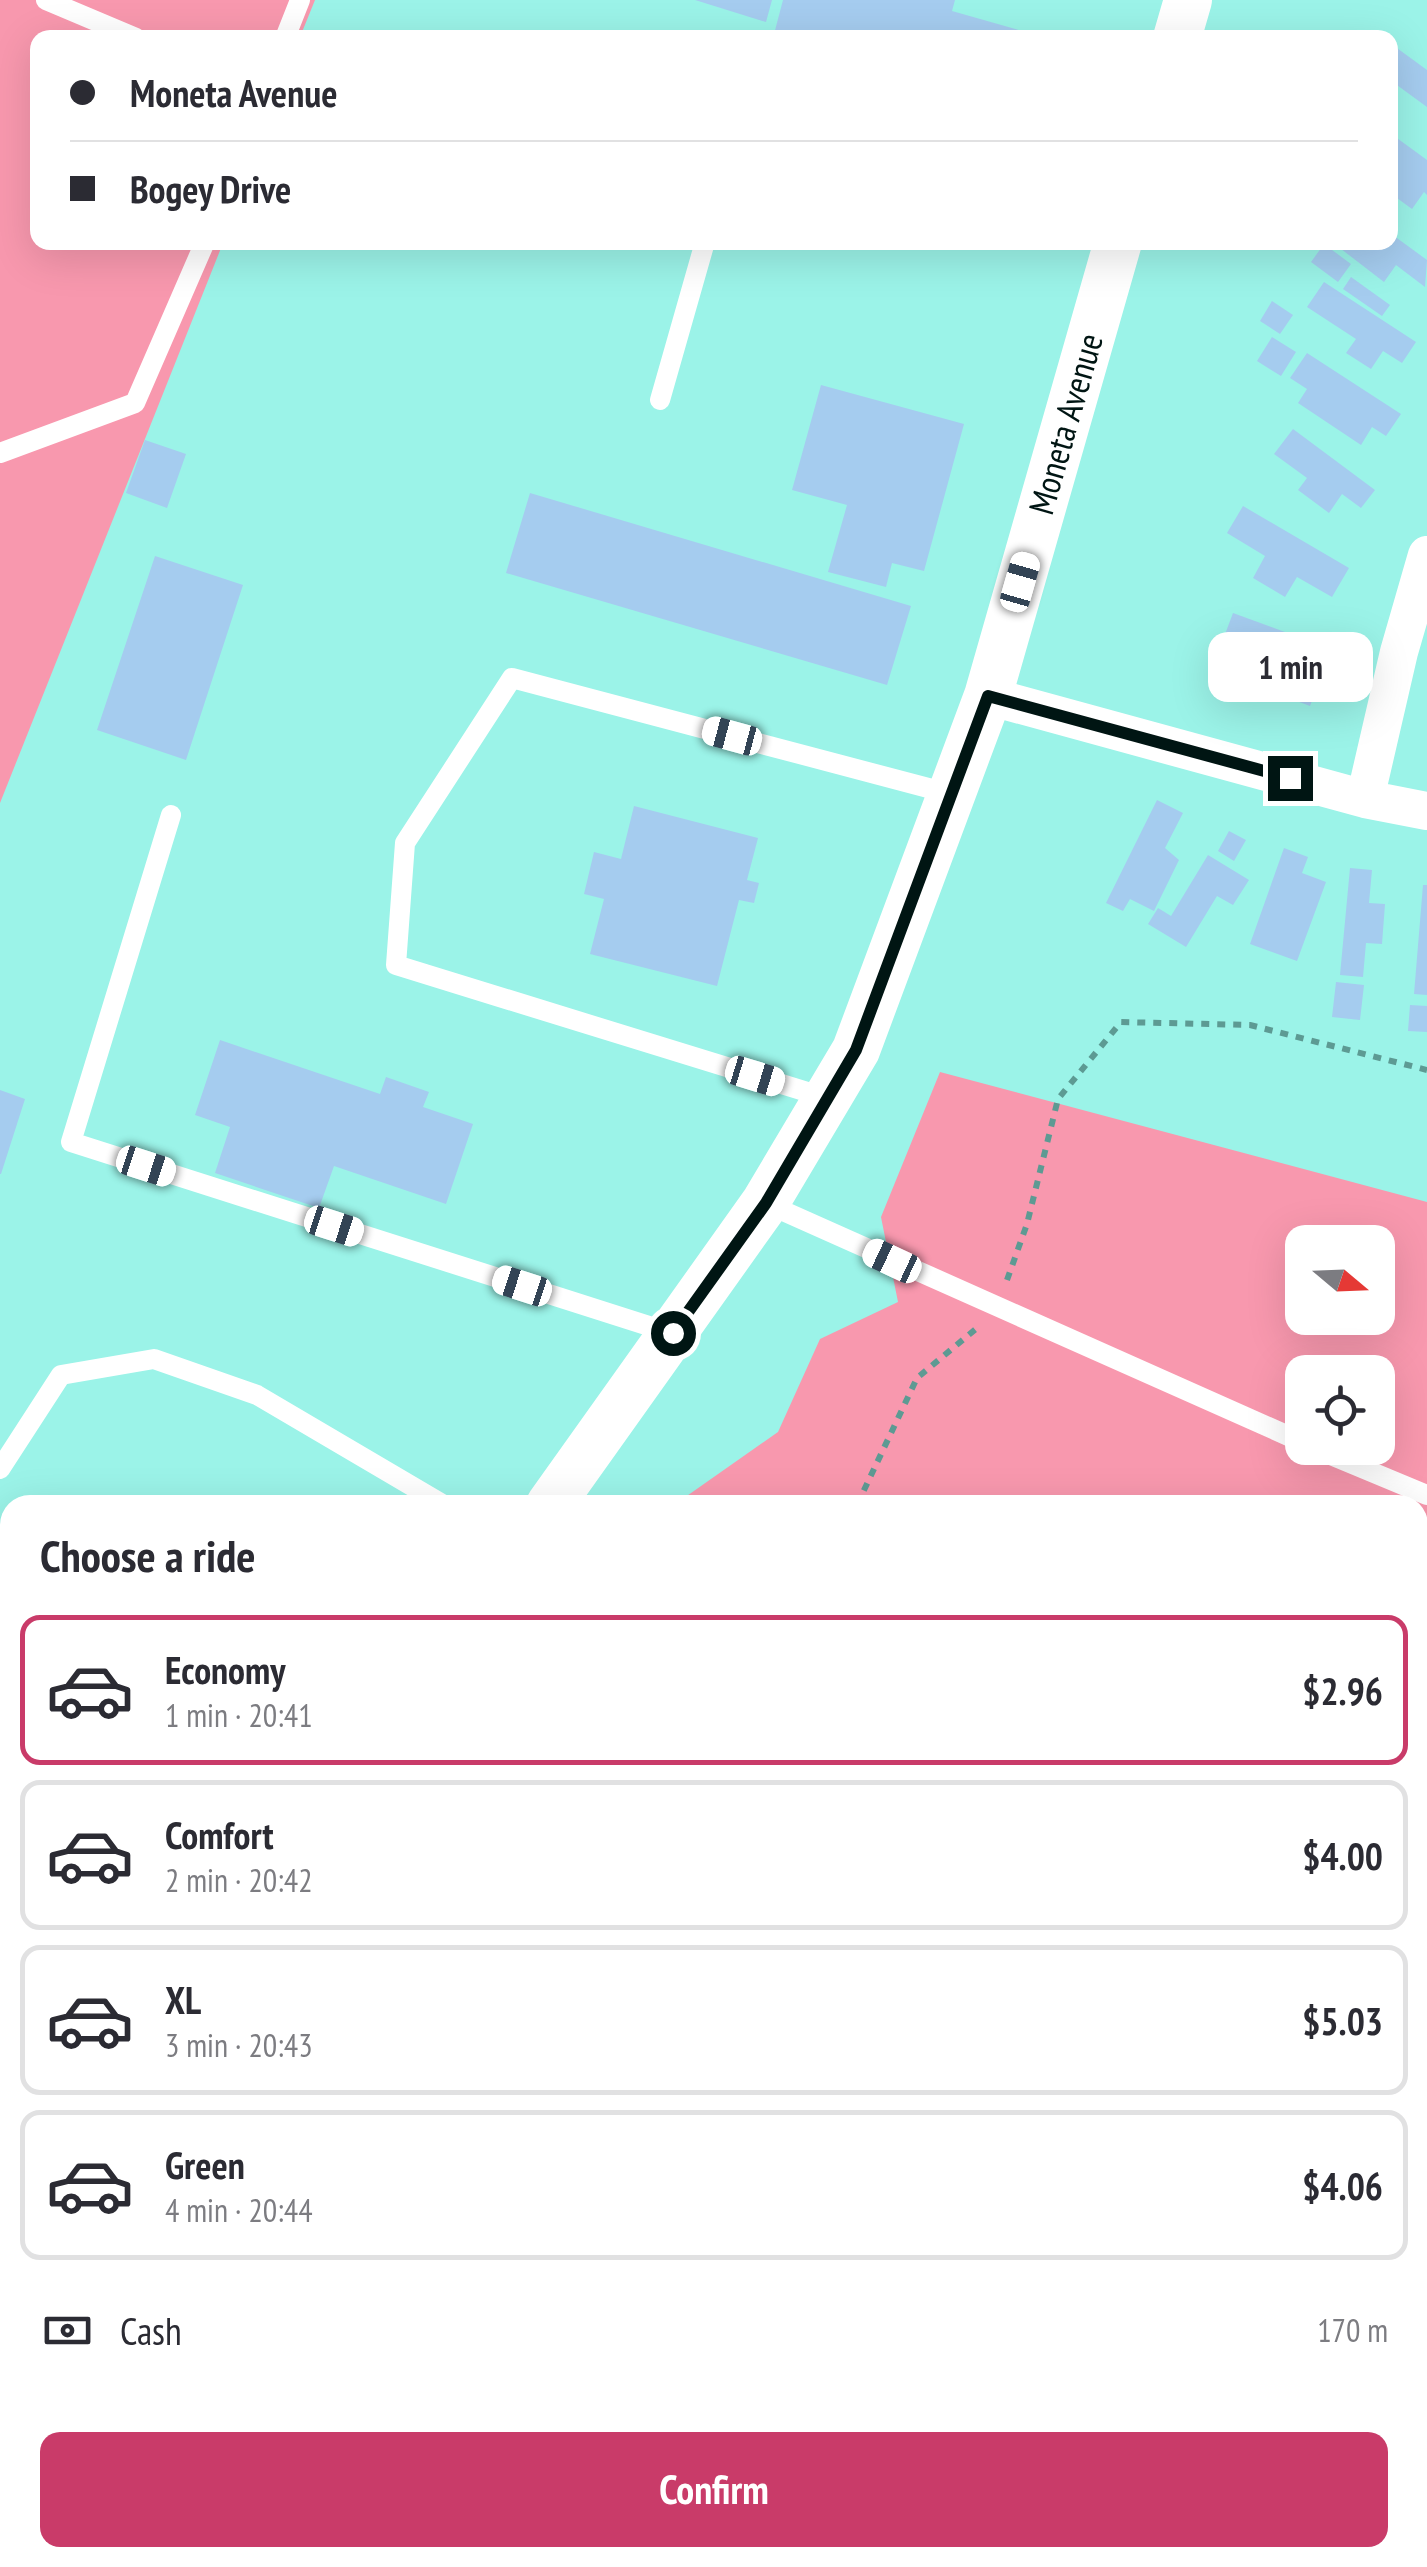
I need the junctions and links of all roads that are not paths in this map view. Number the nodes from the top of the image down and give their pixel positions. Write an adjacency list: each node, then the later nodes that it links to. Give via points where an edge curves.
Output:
1 (46, 0): 4 (lane)
2 (300, 0): 5 (lane)
3 (1188, 0): 6 (street)
4 (117, 30)
5 (289, 30)
6 (1179, 30)
7 (202, 250): 11 (lane, via 135,403)
8 (703, 250): 10 (lane)
9 (1116, 250): 13 (street, Moneta Avenue)
10 (660, 400)
11 (0, 453)
12 (1427, 555): 15 (street)
13 (988, 696): 14 (street, Moneta Avenue); 15 (street)
14 (951, 794): 18 (street, Moneta Avenue, via 856,1050); 18 (lane, via 512,678 405,843 396,965)
15 (1365, 798): 16 (street)
16 (1427, 811)
17 (172, 815): 20 (lane, via 71,1142)
18 (827, 1098): 19 (street, Moneta Avenue)
19 (766, 1203): 20 (street, Moneta Avenue); 21 (lane)
20 (673, 1333): 25 (street, Moneta Avenue)
21 (1285, 1434)
22 (1355, 1465): 26 (lane)
23 (0, 1469): 24 (lane, via 61,1375 154,1360 257,1395)
24 (427, 1495)
25 (557, 1495)
26 (1427, 1495)

